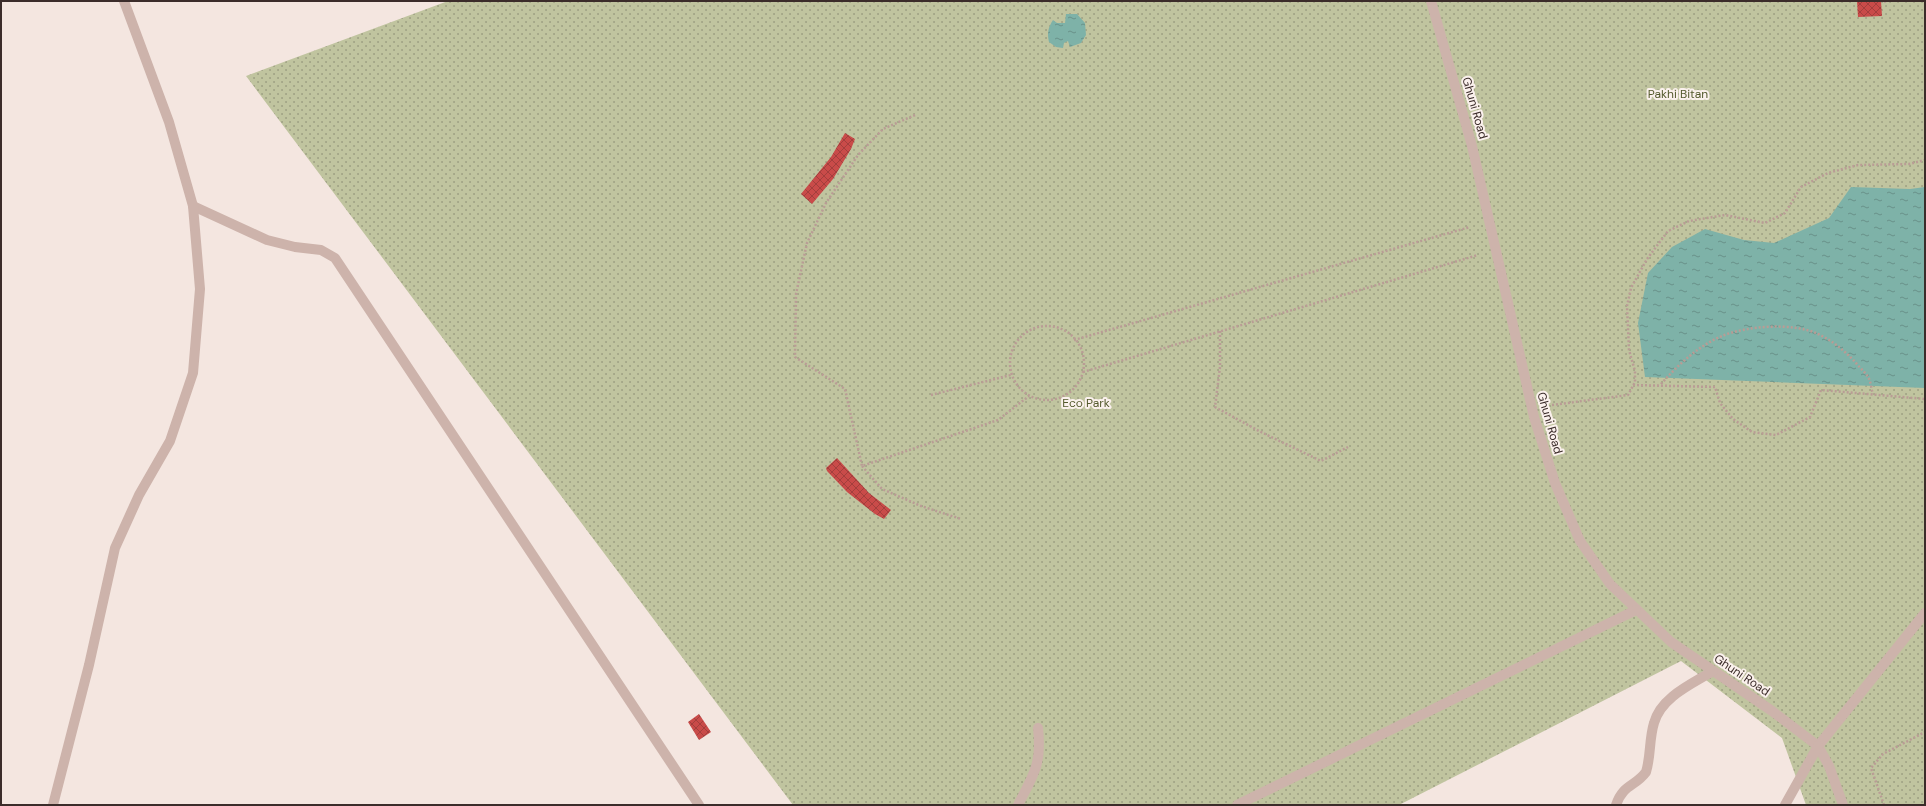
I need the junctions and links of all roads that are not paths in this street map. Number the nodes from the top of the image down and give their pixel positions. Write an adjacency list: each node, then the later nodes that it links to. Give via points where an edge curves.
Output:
1 (124, 1): 3 (street, via 169,122)
2 (1431, 1): 4 (street, Ghuni Road, via 1472,146 1531,408 1555,483 1580,541 1610,584)
3 (193, 206): 9 (street, via 200,289 192,373 170,440 139,495 115,548 89,665); 10 (street, via 268,240 321,250 335,258)
4 (1636, 610): 6 (street, Ghuni Road, via 1671,642); 12 (street)
5 (1925, 612): 8 (street)
6 (1713, 671): 8 (street, Ghuni Road); 13 (street, via 1667,700 1658,712 1646,772 1620,794)
7 (1038, 728): 11 (street, via 1037,768)
8 (1818, 746): 14 (street); 15 (street, Ghuni Road, via 1829,766)
9 (53, 805)
10 (699, 805)
11 (1018, 805)
12 (1237, 805)
13 (1616, 805)
14 (1785, 805)
15 (1842, 805)

